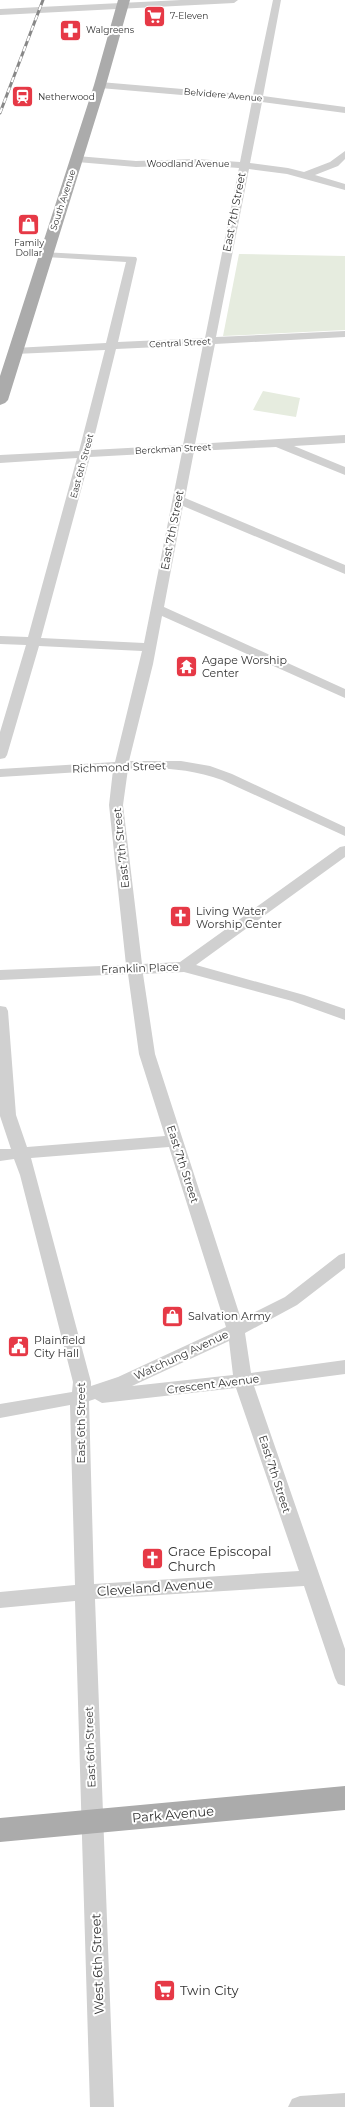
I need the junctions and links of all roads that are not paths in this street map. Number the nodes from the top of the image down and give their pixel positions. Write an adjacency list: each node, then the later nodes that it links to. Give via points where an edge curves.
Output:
1 (234, 0): 3 (street)
2 (277, 0): 6 (street, East 7th Street)
3 (123, 2): 4 (street); 5 (main road, South Avenue)
4 (0, 12)
5 (100, 85): 6 (street, Belvidere Avenue); 9 (main road, South Avenue)
6 (259, 99): 7 (street, Belvidere Avenue); 10 (street, East 7th Street)
7 (345, 110)
8 (345, 154): 11 (street, via 334,164)
9 (77, 159): 10 (street, Woodland Avenue, via 136,164 196,162); 13 (main road, South Avenue)
10 (244, 165): 11 (street, Woodland Avenue); 15 (street, East 7th Street)
11 (307, 176): 12 (street, Woodland Avenue)
12 (345, 187)
13 (46, 254): 16 (street, East 6th Street, via 132,259); 17 (main road, South Avenue)
14 (345, 334): 15 (street, Central Street)
15 (209, 342): 16 (street, Central Street); 21 (street, East 7th Street)
16 (112, 346): 17 (street, Central Street); 22 (street, East 6th Street)
17 (16, 351): 18 (main road, South Avenue)
18 (0, 400)
19 (345, 439): 20 (street, Berckman Street)
20 (276, 443): 21 (street, Berckman Street); 24 (street)
21 (188, 448): 22 (street, Berckman Street); 25 (street, East 7th Street)
22 (85, 454): 23 (street, Berckman Street); 29 (street, East 6th Street)
23 (0, 459)
24 (345, 471)
25 (178, 499): 26 (street); 27 (street, East 7th Street)
26 (345, 570)
27 (157, 609): 30 (street, East 7th Street); 31 (street)
28 (0, 640): 29 (street)
29 (35, 642): 30 (street); 32 (street, East 6th Street)
30 (149, 647): 33 (street, East 7th Street)
31 (345, 694)
32 (0, 755)
33 (121, 766): 34 (street, Richmond Street); 35 (street, Richmond Street, via 181,765 205,769); 38 (street, East 7th Street, via 116,805)
34 (0, 774)
35 (345, 832)
36 (345, 850): 37 (street)
37 (184, 967): 38 (street, Franklin Place); 41 (street, Franklin Place, via 291,996)
38 (134, 968): 39 (street, Franklin Place); 42 (street, East 7th Street, via 147,1054)
39 (0, 975)
40 (0, 1011): 43 (street, East 6th Street, via 8,1115)
41 (345, 1015)
42 (176, 1141): 43 (street); 46 (street, East 7th Street)
43 (22, 1153): 44 (street); 49 (street, East 6th Street, via 82,1382)
44 (0, 1155)
45 (345, 1259): 46 (street, Watchung Avenue, via 291,1301)
46 (236, 1330): 48 (street, East 7th Street); 49 (street, Watchung Avenue, via 124,1382)
47 (345, 1367): 48 (street, Crescent Avenue)
48 (243, 1381): 49 (street, Crescent Avenue); 51 (street, East 7th Street)
49 (80, 1398): 50 (street, Watchung Avenue); 52 (street, East 6th Street)
50 (0, 1412)
51 (310, 1578): 52 (street, Cleveland Avenue); 54 (street, East 7th Street)
52 (86, 1592): 53 (street, Cleveland Avenue); 56 (street, East 6th Street)
53 (0, 1600)
54 (345, 1678)
55 (345, 1798): 56 (main road, Park Avenue)
56 (92, 1822): 57 (main road, Park Avenue); 59 (street, West 6th Street)
57 (0, 1830)
58 (345, 2104): 60 (street)
59 (102, 2107)
60 (300, 2107)

